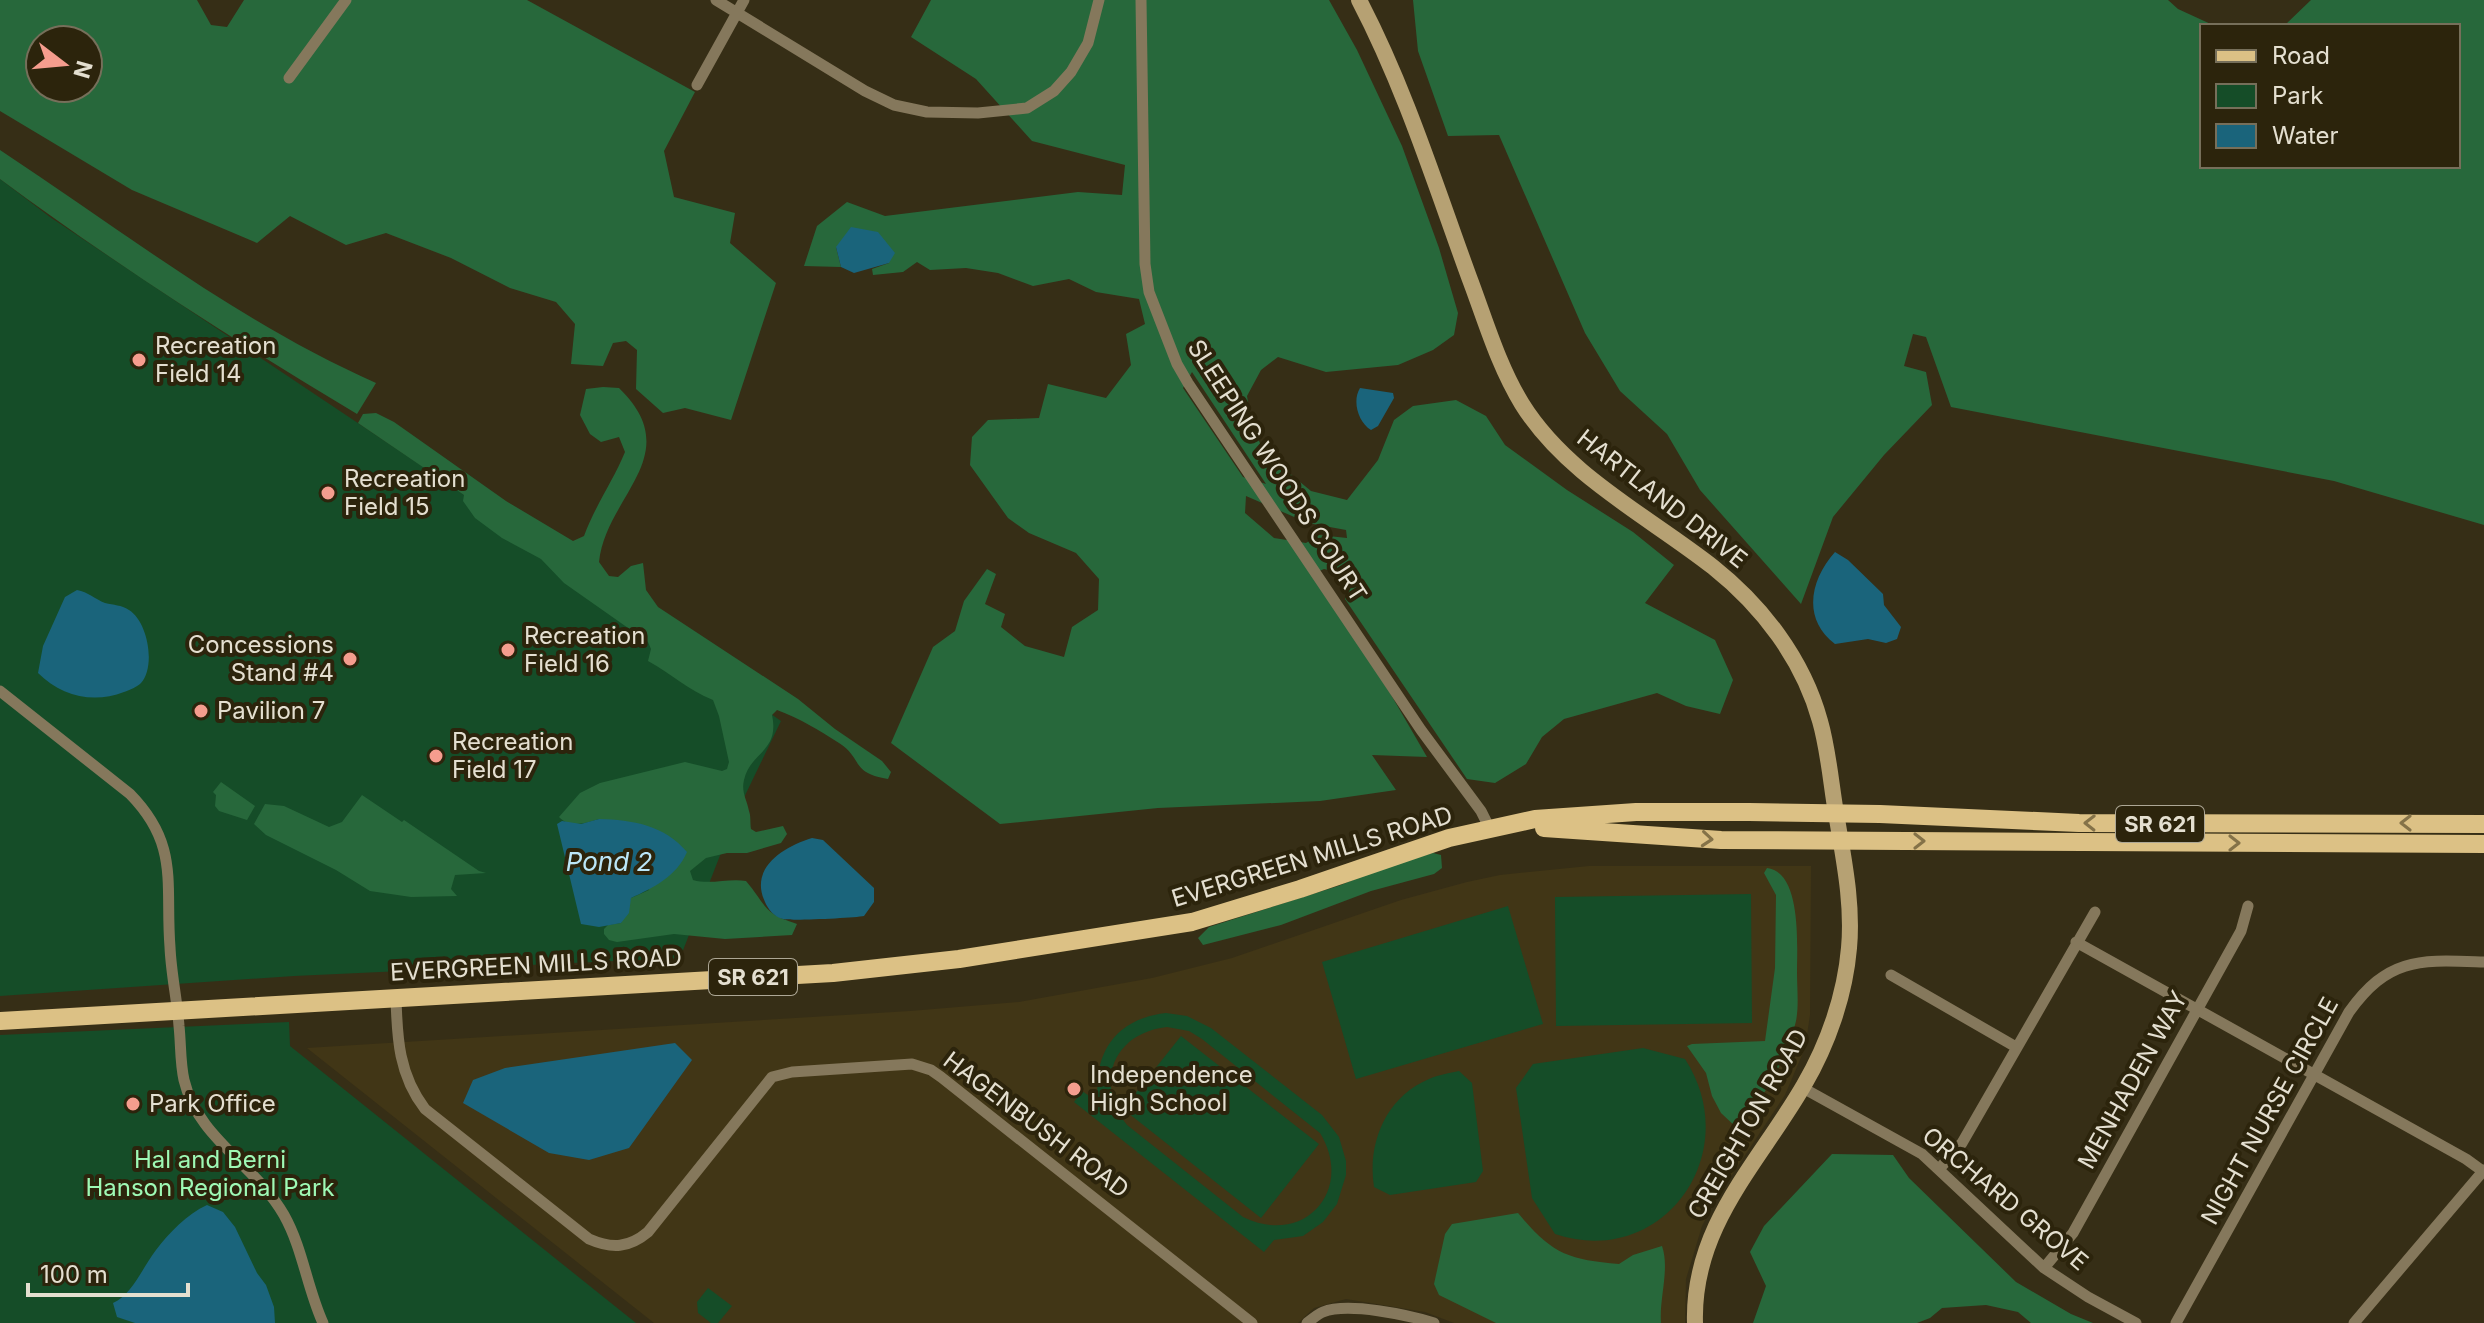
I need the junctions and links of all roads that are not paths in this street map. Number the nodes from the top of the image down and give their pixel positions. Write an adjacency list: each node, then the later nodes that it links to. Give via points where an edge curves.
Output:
1 (346, 0): 8 (street)
2 (716, 0): 7 (street)
3 (744, 0): 7 (street)
4 (1099, 0): 7 (street, via 1088,43 1054,91 1027,108 978,113 894,105)
5 (1141, 0): 13 (street, SLEEPING WOODS COURT, via 1145,264 1149,292 1177,364)
6 (1359, 0): 11 (main road, HARTLAND DRIVE, via 1389,61 1496,351 1522,403 1558,450 1715,568 1774,629 1799,668 1820,721)
7 (737, 12): 9 (street)
8 (289, 78)
9 (697, 85)
10 (0, 691): 24 (street, via 130,794 152,820 167,866)
11 (1836, 814): 12 (main road, EVERGREEN MILLS ROAD / SR 621, one-way to 11, via 2079,823); 13 (main road, EVERGREEN MILLS ROAD / SR 621, via 1636,812 1535,819); 14 (main road, via 1818,823 1646,820); 15 (main road, HARTLAND DRIVE)
12 (2484, 824)
13 (1490, 829): 14 (main road, EVERGREEN MILLS ROAD / SR 621); 22 (main road, EVERGREEN MILLS ROAD / SR 621, via 1392,855 1192,922 1115,936 833,973)
14 (1587, 830): 15 (main road, EVERGREEN MILLS ROAD / SR 621, one-way to 15, via 1721,840)
15 (1841, 841): 16 (main road, EVERGREEN MILLS ROAD / SR 621, one-way to 16); 28 (main road, CREIGHTON ROAD, via 1849,949 1833,1023)
16 (2484, 844)
17 (2248, 906): 23 (street, MENHADEN WAY, via 2241,931)
18 (2095, 912): 19 (street)
19 (2076, 942): 23 (street); 26 (street)
20 (2484, 962): 27 (street, NIGHT NURSE CIRCLE, via 2417,963 2373,981)
21 (1891, 975): 26 (street)
22 (396, 997): 24 (main road, EVERGREEN MILLS ROAD / SR 621); 34 (street, HAGENBUSH ROAD, via 403,1071 425,1109 603,1245 627,1246 648,1232 772,1077 912,1064 943,1079)
23 (2197, 1009): 27 (street); 31 (street, MENHADEN WAY, via 2073,1233)
24 (177, 1013): 25 (main road, EVERGREEN MILLS ROAD / SR 621); 33 (street, via 190,1100 206,1127 255,1175 283,1213)
25 (0, 1021)
26 (2016, 1047): 29 (street, via 1962,1143)
27 (2314, 1074): 30 (street); 40 (street, NIGHT NURSE CIRCLE)
28 (1803, 1088): 29 (street, ORCHARD GROVE, via 1905,1142); 32 (main road, CREIGHTON ROAD, via 1717,1219)
29 (1940, 1168): 31 (street, ORCHARD GROVE)
30 (2484, 1171): 41 (street)
31 (2044, 1268): 39 (street, ORCHARD GROVE)
32 (1698, 1289): 37 (main road, CREIGHTON ROAD); 38 (main road, CREIGHTON ROAD)
33 (323, 1323)
34 (1252, 1323)
35 (1307, 1323): 36 (street, via 1339,1308)
36 (1434, 1323)
37 (1695, 1323)
38 (1703, 1323)
39 (2136, 1323)
40 (2176, 1323)
41 (2354, 1323)

